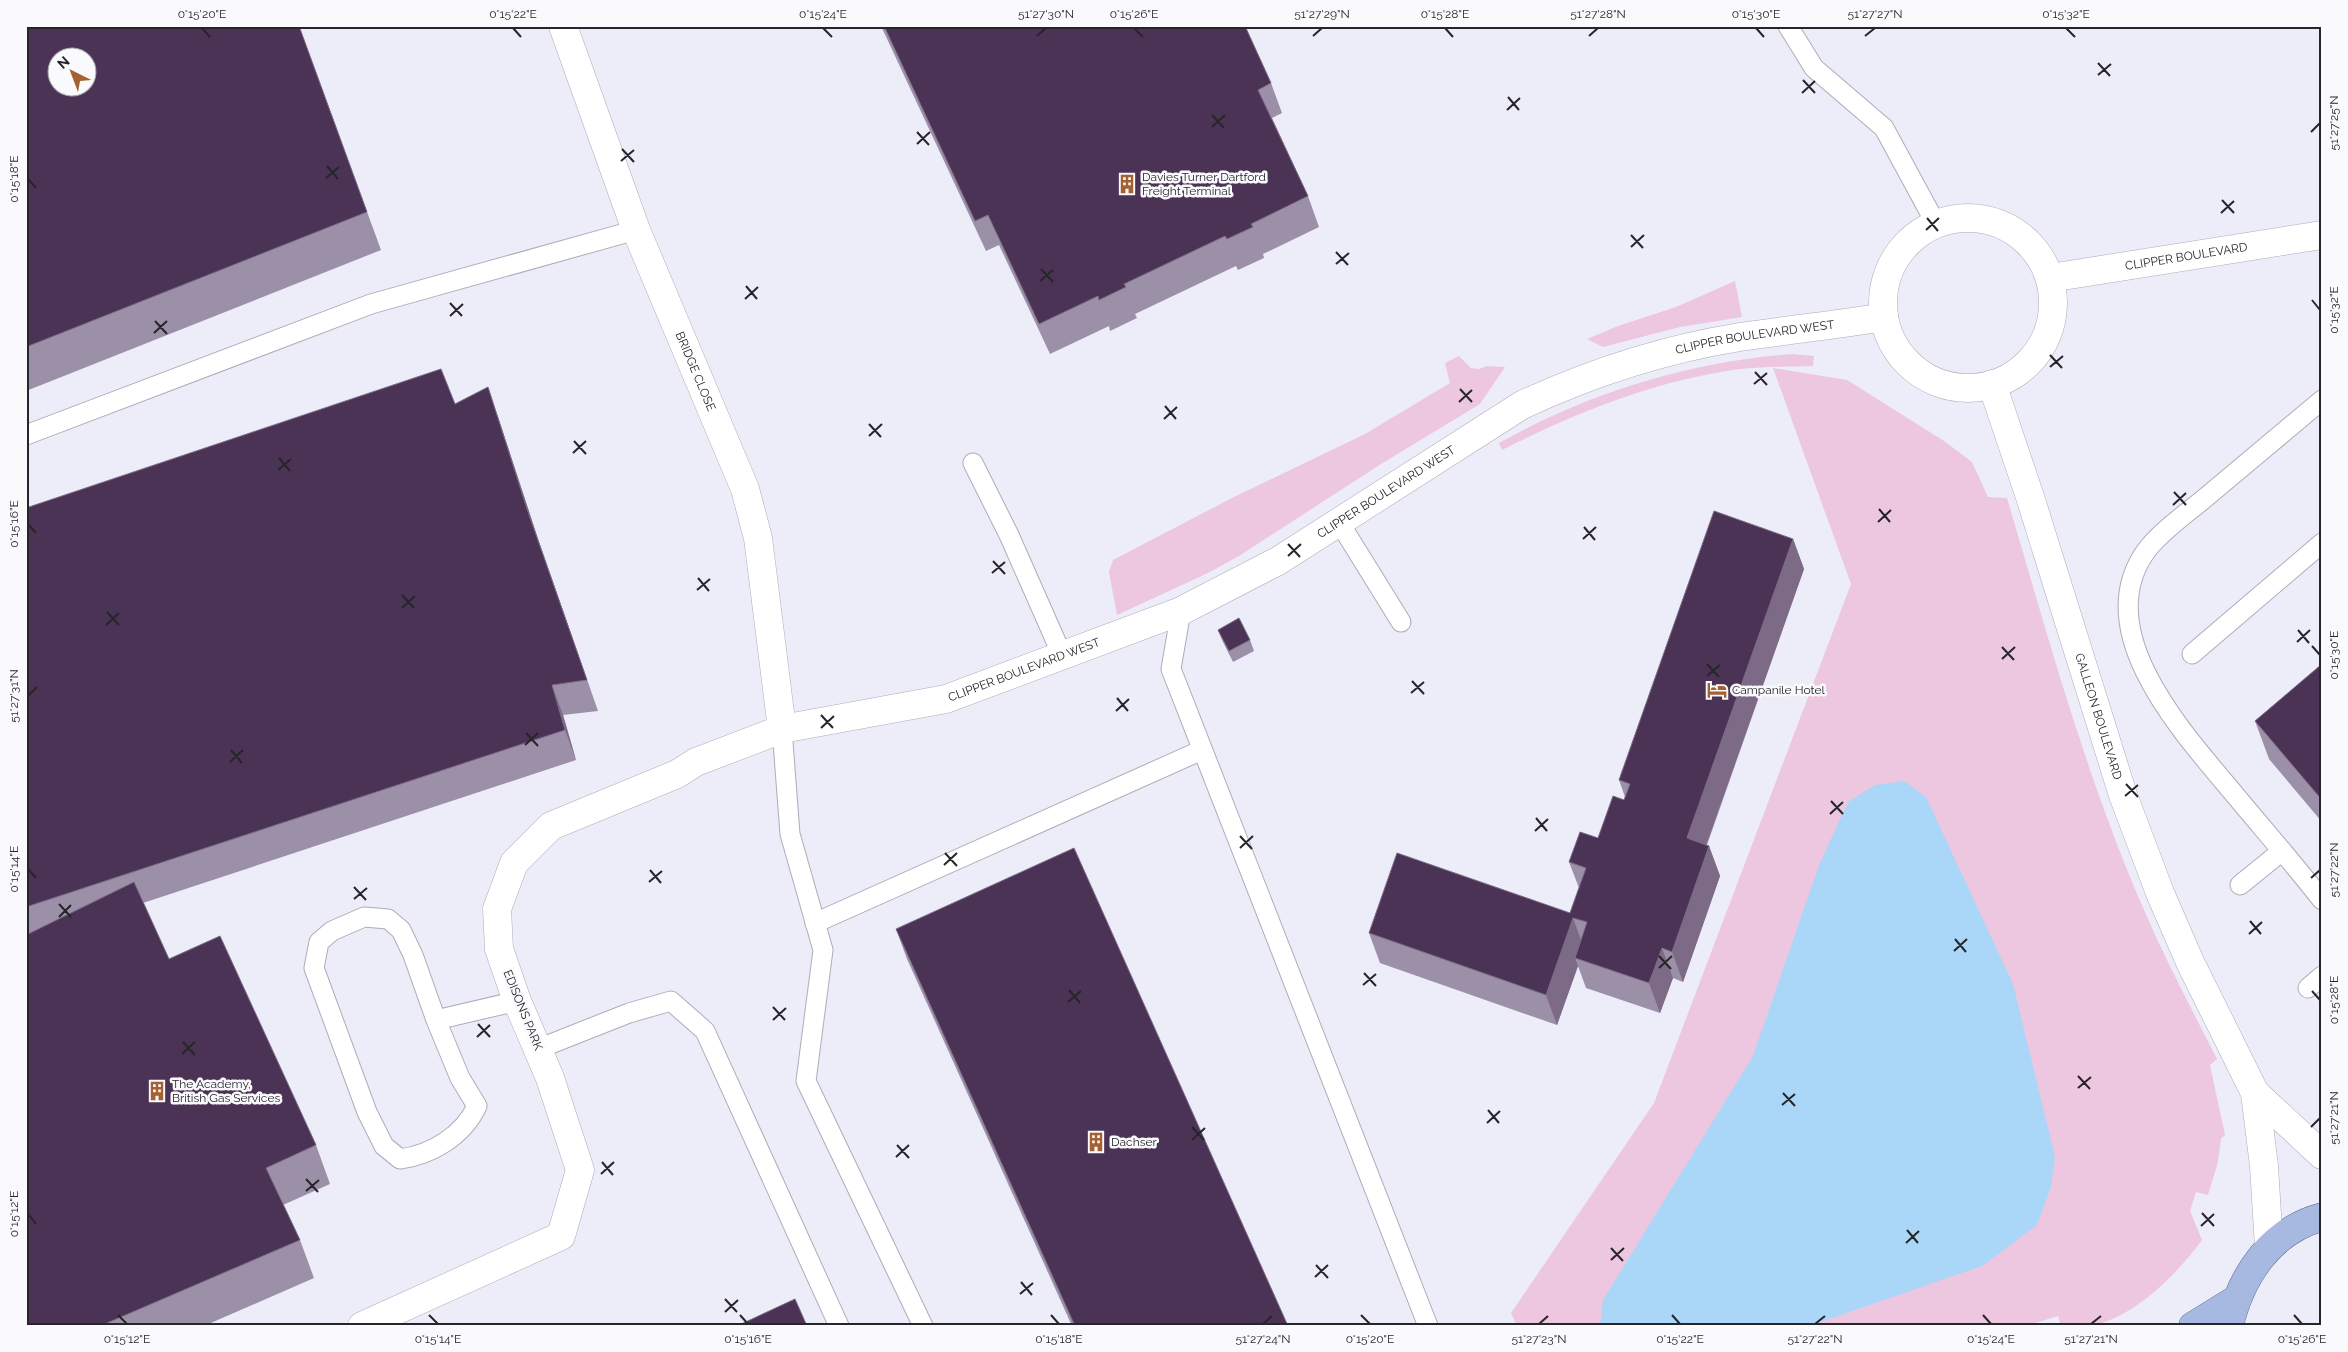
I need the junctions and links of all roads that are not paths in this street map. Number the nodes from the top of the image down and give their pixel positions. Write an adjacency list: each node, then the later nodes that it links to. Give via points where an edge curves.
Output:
1 (563, 26): 4 (street, BRIDGE CLOSE)
2 (1788, 26): 3 (lane, via 1814,68 1884,128)
3 (1936, 224): 6 (street, via 1959,218 1982,219 2005,226 2025,239 2040,257); 7 (street, via 1916,236 1892,265 1883,294)
4 (636, 230): 10 (lane, via 371,304); 18 (street, BRIDGE CLOSE, via 745,489 758,538)
5 (2322, 235): 6 (street, CLIPPER BOULEVARD)
6 (2050, 278): 8 (street, via 2053,305 2048,331 2036,354 2016,373)
7 (1884, 317): 8 (street, via 1893,345 1912,367 1936,382 1964,388); 12 (street, CLIPPER BOULEVARD WEST, via 1740,337 1619,366 1559,388 1522,405)
8 (1992, 384): 27 (street, GALLEON BOULEVARD, via 2123,795 2190,962)
9 (2322, 400): 20 (lane, via 2147,549 2129,588 2134,643 2153,690 2179,728)
10 (26, 435)
11 (973, 463): 17 (lane)
12 (1339, 522): 14 (street, CLIPPER BOULEVARD WEST, via 1278,561); 15 (lane)
13 (2322, 543): 16 (lane)
14 (1181, 611): 17 (street, CLIPPER BOULEVARD WEST); 19 (lane, via 1171,670)
15 (1401, 622)
16 (2192, 654)
17 (1062, 655): 18 (street, CLIPPER BOULEVARD WEST, via 946,699)
18 (782, 729): 23 (lane, via 790,834); 24 (street, EDISONS PARK, via 696,762 677,774 551,826 514,863 497,910 499,949)
19 (1202, 750): 23 (lane); 35 (lane)
20 (2282, 851): 21 (lane); 22 (lane)
21 (2240, 885)
22 (2322, 900)
23 (816, 923): 34 (lane, via 823,950 806,1081)
24 (517, 1001): 25 (lane); 26 (street, EDISONS PARK)
25 (436, 1020): 25 (lane, via 460,1078 477,1106 470,1120 448,1140 420,1156 400,1160 384,1146 367,1112 314,968 319,942 332,931 364,918 388,920 401,930)
26 (538, 1049): 32 (street, EDISONS PARK, via 580,1170 561,1236); 33 (lane, via 629,1013 671,1001 705,1031)
27 (2255, 1093): 28 (street); 30 (street)
28 (2322, 1155)
29 (2322, 1217): 30 (main road, via 2307,1221)
30 (2269, 1247): 31 (main road, via 2249,1272)
31 (2232, 1313): 36 (main road)
32 (362, 1326)
33 (839, 1326)
34 (923, 1326)
35 (1428, 1326)
36 (2193, 1326)

